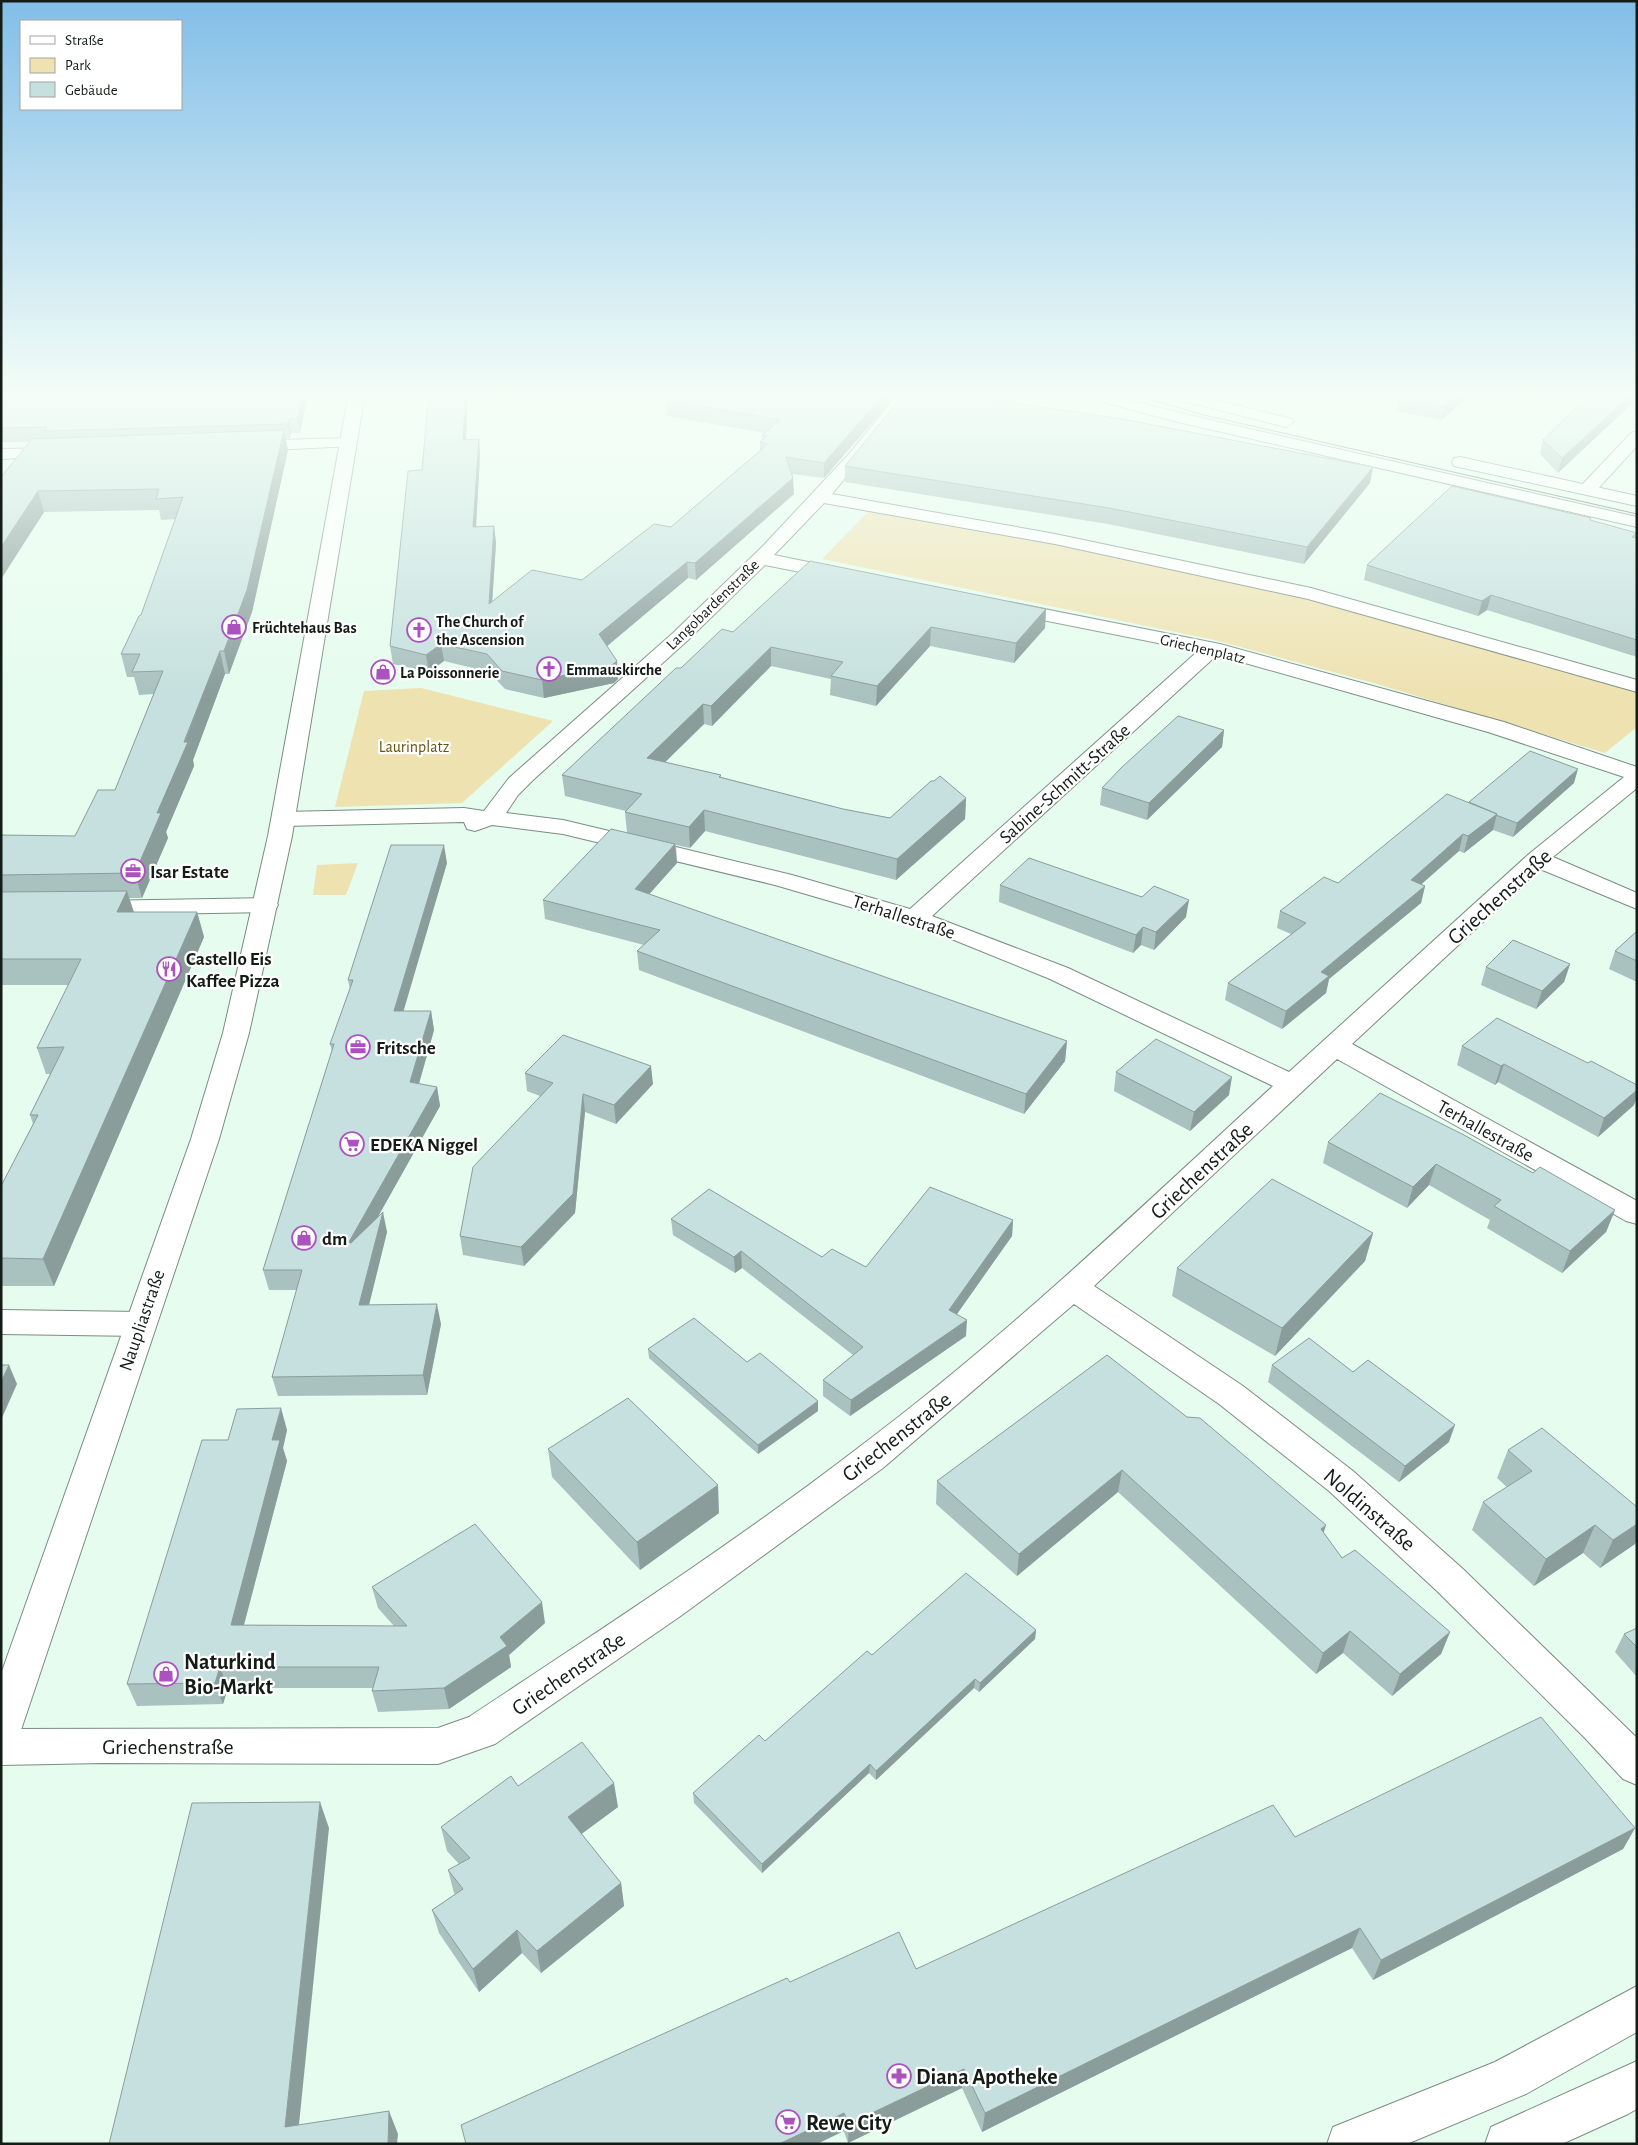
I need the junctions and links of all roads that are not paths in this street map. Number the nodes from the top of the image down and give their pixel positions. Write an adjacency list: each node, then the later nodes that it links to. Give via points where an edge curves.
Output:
1 (339, 493): 15 (street)
2 (824, 493): 5 (street, Langobardenstraße)
3 (1511, 493): 7 (street)
4 (1601, 493): 6 (street)
5 (821, 497): 8 (street, Langobardenstraße); 12 (street, via 1055,539 1311,594)
6 (1637, 501)
7 (1637, 522)
8 (760, 558): 9 (street); 14 (street, Langobardenstraße, via 680,637 501,799)
9 (859, 578)
10 (989, 604): 11 (street, Griechenplatz)
11 (1213, 648): 13 (street, Griechenplatz, via 1496,727); 20 (street, Sabine-Schmitt-Straße)
12 (1637, 686)
13 (1637, 776): 16 (street, Griechenstraße)
14 (492, 817): 15 (street, via 456,831); 20 (street, Terhallestraße, via 563,827 776,878)
15 (282, 828): 18 (street)
16 (1537, 860): 17 (street); 21 (street, Griechenstraße)
17 (1637, 902)
18 (266, 905): 19 (street); 26 (street, Naupliastraße, via 216,1102)
19 (71, 909)
20 (916, 918): 22 (street, Terhallestraße, via 1005,951)
21 (1334, 1046): 22 (street, Griechenstraße); 23 (street, Terhallestraße)
22 (1293, 1085): 24 (street, Griechenstraße)
23 (1637, 1214)
24 (1073, 1287): 28 (street, Griechenstraße, via 871,1458 669,1604 481,1731 438,1746); 29 (street, Noldinstraße, via 1231,1395 1341,1481 1450,1580)
25 (1, 1322): 26 (street)
26 (140, 1324): 27 (street, Naupliastraße)
27 (1, 1730)
28 (1, 1747)
29 (1637, 1766)
30 (1637, 2008): 32 (street, via 1510,2078)
31 (1637, 2084): 33 (street)
32 (1350, 2144)
33 (1508, 2144)

